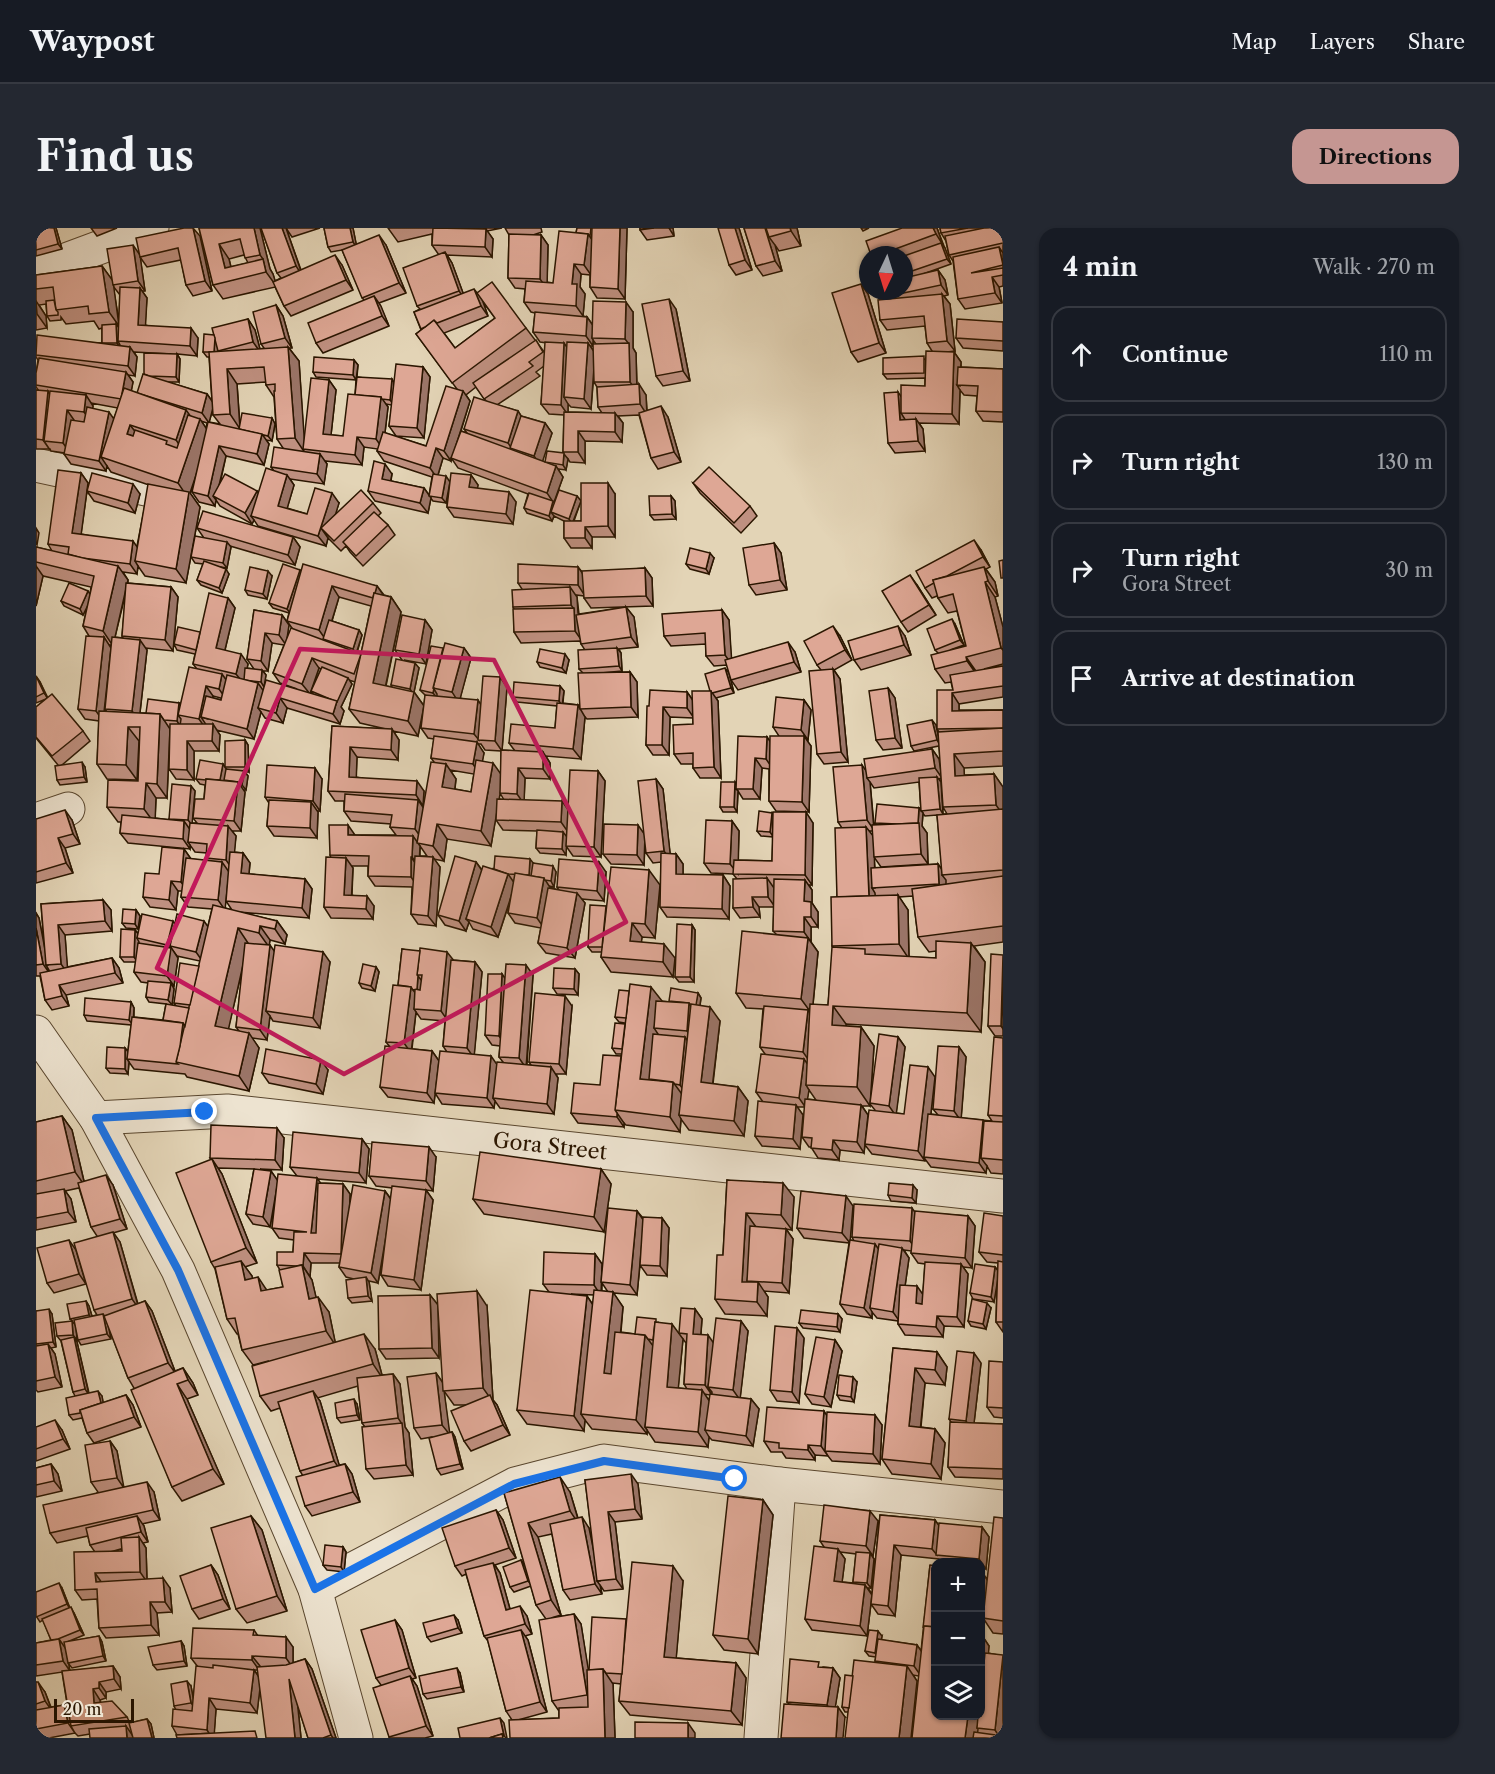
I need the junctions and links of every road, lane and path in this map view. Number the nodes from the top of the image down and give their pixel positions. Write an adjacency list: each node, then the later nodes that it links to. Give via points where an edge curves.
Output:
1 (152, 228): 2 (street)
2 (36, 271)
3 (36, 465): 4 (street)
4 (150, 490)
5 (68, 809): 6 (street)
6 (36, 820)
7 (36, 1032): 8 (street)
8 (96, 1118): 9 (street, Gora Street, via 227,1111); 12 (street, via 178,1270)
9 (1003, 1196)
10 (779, 1485): 11 (street); 12 (street, via 604,1461 514,1484); 14 (street)
11 (1003, 1507)
12 (315, 1589): 13 (street)
13 (356, 1738)
14 (761, 1738)

